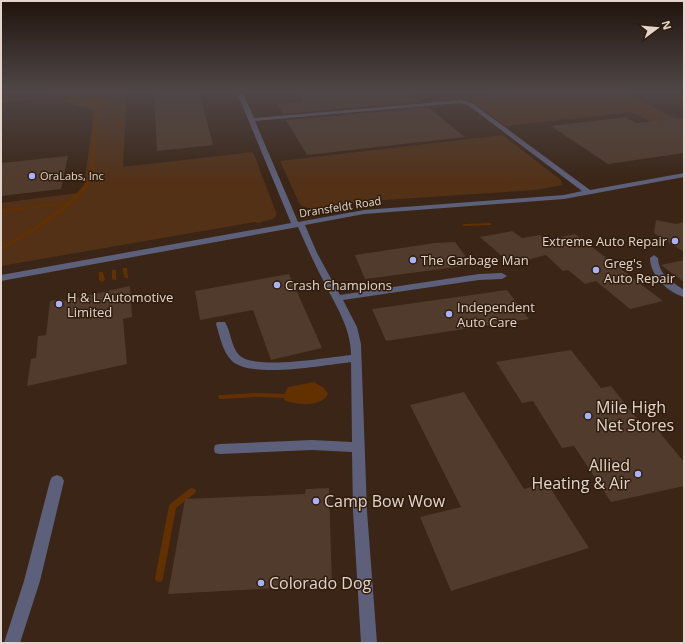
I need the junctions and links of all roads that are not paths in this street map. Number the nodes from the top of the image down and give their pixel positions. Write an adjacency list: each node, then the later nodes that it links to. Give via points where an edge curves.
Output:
1 (252, 121): 5 (street)
2 (492, 121): 4 (street)
3 (684, 175): 4 (street, Dransfeldt Road)
4 (589, 194): 5 (street, Dransfeldt Road, via 378,211)
5 (298, 225): 8 (street, Dransfeldt Road); 10 (street)
6 (654, 258): 9 (street, via 654,270)
7 (502, 276): 10 (street)
8 (1, 278)
9 (684, 294)
10 (337, 298): 12 (street, via 355,336)
11 (221, 324): 12 (street, via 232,354 250,366 274,367)
12 (357, 358): 13 (street)
13 (357, 447): 14 (street, via 312,445); 17 (street)
14 (220, 449)
15 (57, 481): 16 (street, via 32,582)
16 (12, 643)
17 (369, 643)

